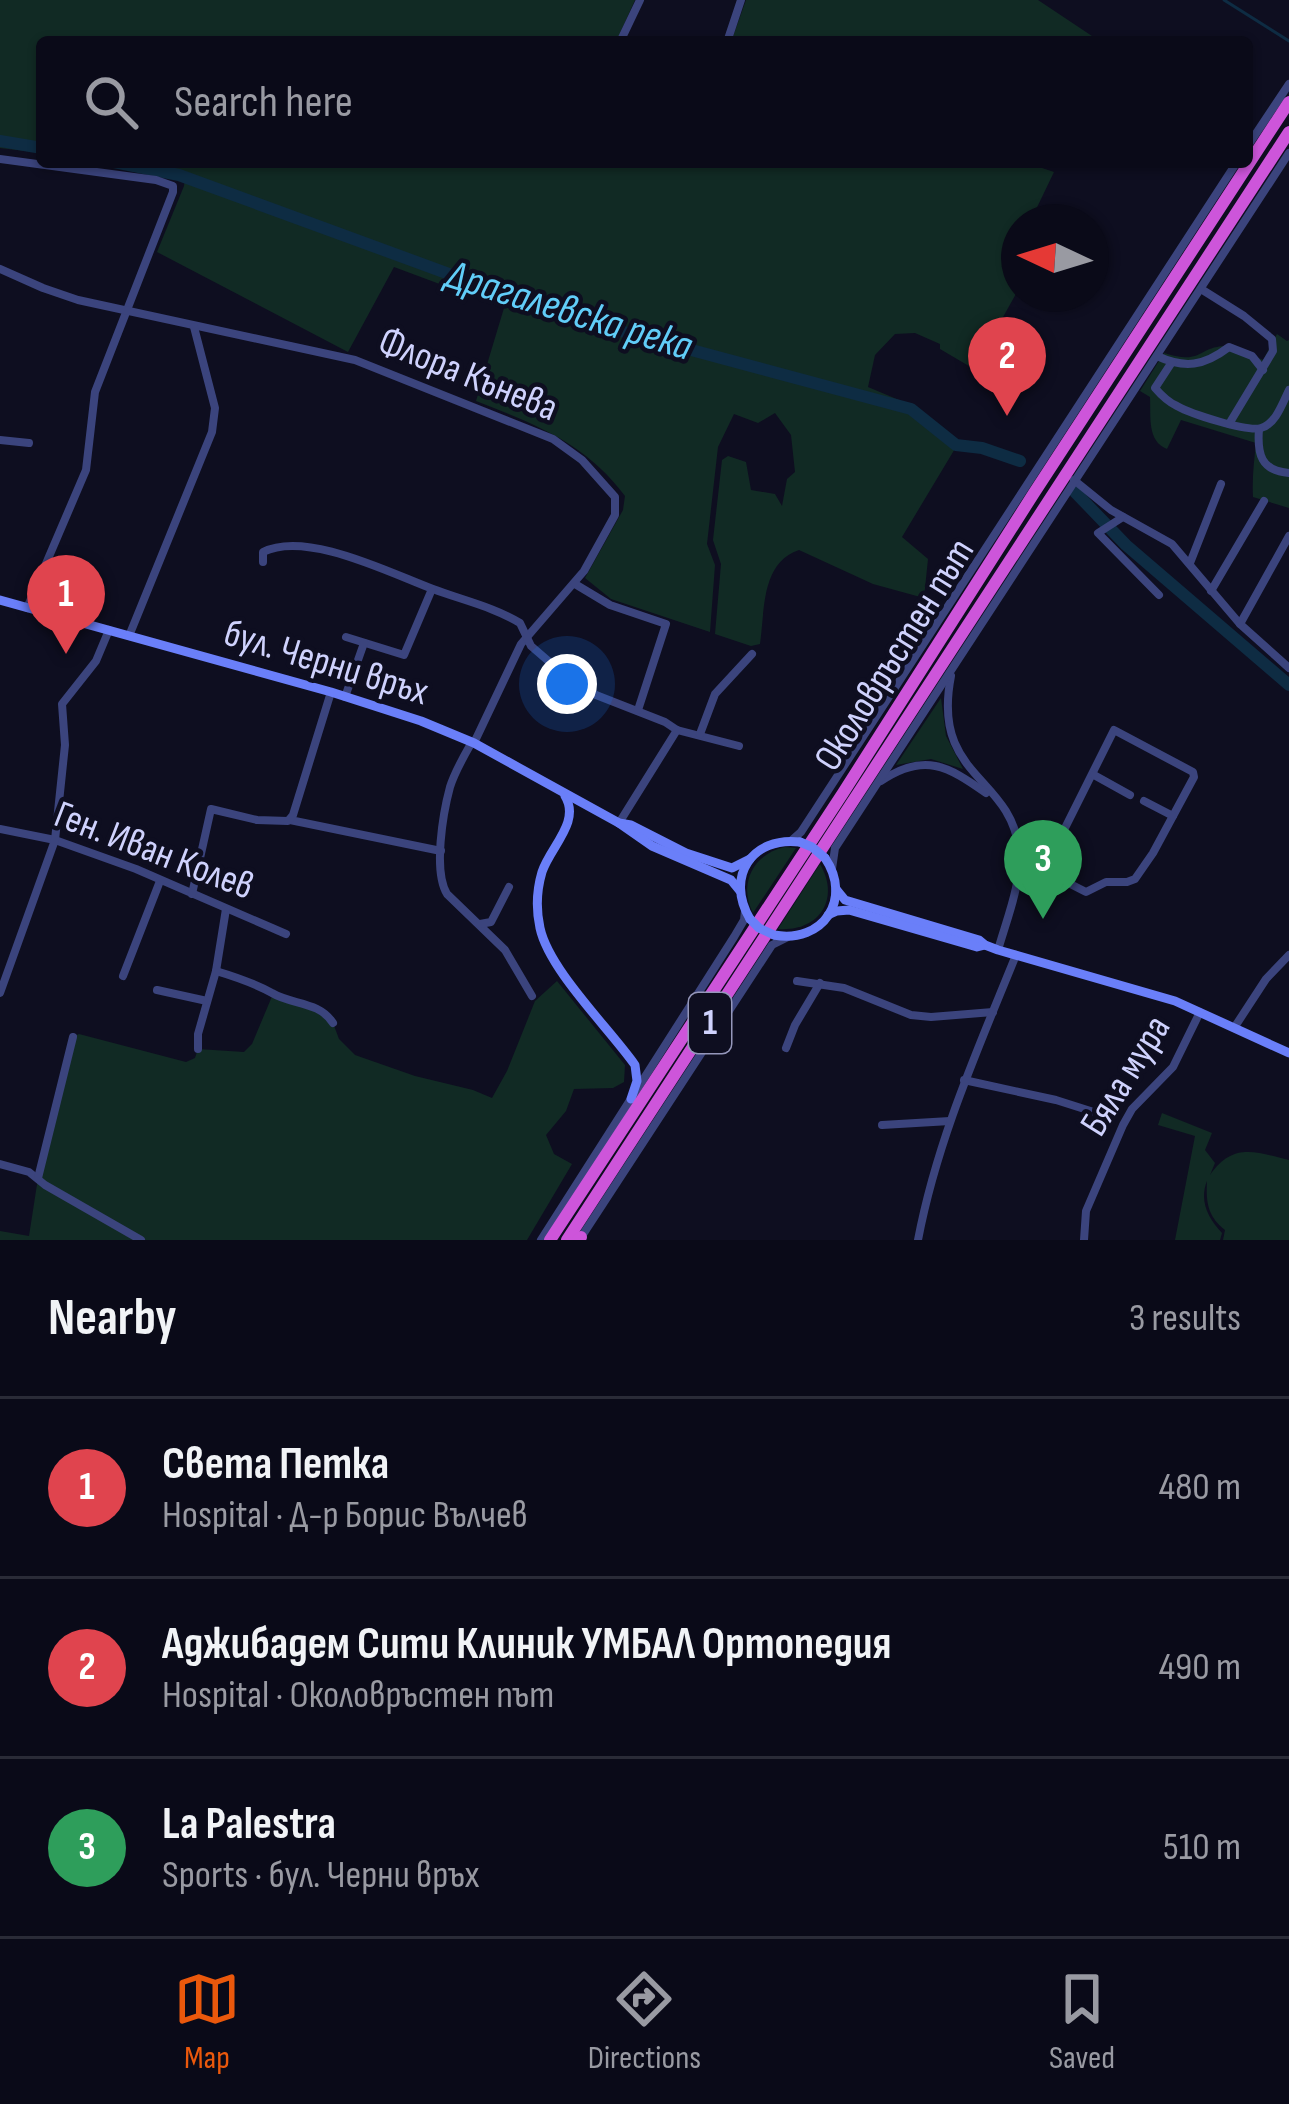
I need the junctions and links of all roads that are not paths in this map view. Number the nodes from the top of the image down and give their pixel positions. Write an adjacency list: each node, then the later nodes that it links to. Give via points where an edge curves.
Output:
1 (640, 0): 3 (street)
2 (741, 0): 4 (street)
3 (623, 36)
4 (729, 36)
5 (1289, 84): 8 (street)
6 (1289, 102): 10 (highway, Околовръстен път / 1)
7 (1289, 132): 24 (highway, Околовръстен път / 1)
8 (1253, 138)
9 (1289, 153): 17 (street, Околовръстен път)
10 (1253, 157)
11 (0, 159): 12 (street)
12 (36, 164)
13 (67, 168): 18 (street, via 173,186)
14 (1234, 168): 35 (street, Околовръстен път)
15 (1246, 168): 32 (highway, Околовръстен път / 1)
16 (0, 268): 18 (street, Флора Кънева, via 59,295)
17 (1201, 289): 20 (street, Околовръстен път); 22 (street, via 1272,339)
18 (126, 310): 19 (street, Флора Кънева); 48 (street, via 95,392 86,470)
19 (194, 327): 41 (street, Флора Кънева, via 355,360 569,450 617,503); 52 (street, via 214,408 212,432)
20 (1157, 356): 21 (street); 30 (street, Околовръстен път)
21 (1172, 362): 22 (street, via 1206,363 1229,347); 25 (street, via 1155,388 1162,397)
22 (1263, 370): 25 (street)
23 (1289, 390): 26 (street)
24 (1099, 423): 30 (highway); 47 (highway, Околовръстен път / 1)
25 (1229, 424): 26 (street)
26 (1259, 429): 29 (street, via 1264,464)
27 (0, 440): 28 (street)
28 (29, 443)
29 (1289, 473)
30 (1074, 480): 34 (street); 40 (street, Околовръстен път)
31 (1221, 484): 39 (street)
32 (1034, 493): 35 (highway); 43 (highway, Околовръстен път / 1)
33 (1264, 500): 44 (street)
34 (1123, 517): 39 (street, via 1172,544); 45 (street, via 1098,533)
35 (1000, 528): 37 (street, Околовръстен път)
36 (1289, 536): 49 (street)
37 (987, 548): 43 (highway); 76 (street, Околовръстен път)
38 (262, 562): 42 (street, via 264,550 319,550)
39 (1190, 565): 44 (street)
40 (1017, 567): 47 (highway); 56 (street, Околовръстен път)
41 (574, 584): 51 (street, Флора Кънева); 60 (street, via 666,624)
42 (432, 589): 51 (street, via 514,619); 54 (street, via 404,656)
43 (972, 590): 121 (highway, Околовръстен път / 1)
44 (1211, 591): 49 (street)
45 (1159, 595)
46 (0, 600): 48 (main road, бул. Черни връх)
47 (983, 603): 122 (highway, Околовръстен път / 1)
48 (27, 608): 50 (main road, бул. Черни връх)
49 (1240, 624): 57 (street)
50 (109, 631): 52 (main road, бул. Черни връх); 75 (street, via 62,704)
51 (527, 635): 60 (street, via 568,678); 63 (street, Флора Кънева)
52 (129, 636): 58 (main road, бул. Черни връх)
53 (346, 637): 54 (street)
54 (364, 643): 59 (street)
55 (752, 654): 62 (street, via 715,694)
56 (953, 668): 66 (street, Околовръстен път); 69 (street, via 951,737)
57 (1289, 668)
58 (331, 692): 59 (main road, бул. Черни връх); 72 (street)
59 (345, 697): 63 (main road, бул. Черни връх)
60 (638, 710): 61 (street)
61 (677, 730): 62 (street); 73 (street)
62 (700, 734): 64 (street)
63 (473, 742): 67 (main road, бул. Черни връх); 77 (street, Флора Кънева, via 450,788)
64 (740, 746)
65 (1094, 775): 68 (street); 71 (street, via 1114,730 1193,772); 79 (street)
66 (876, 784): 69 (street, via 931,765 953,770); 80 (street, Околовръстен път, via 833,851)
67 (557, 788): 73 (main road, бул. Черни връх); 114 (main road, via 571,813 542,871 539,925 556,964 635,1065)
68 (1130, 795)
69 (997, 801): 81 (street, via 1012,824)
70 (1144, 801): 71 (street)
71 (1173, 816): 79 (street, via 1135,879 1080,891)
72 (289, 820): 77 (street); 86 (street, via 212,809)
73 (619, 823): 78 (main road, бул. Черни връх, via 728,868); 85 (main road, бул. Черни връх)
74 (0, 829): 75 (street, Ген. Иван Колев)
75 (55, 840): 82 (street, Ген. Иван Колев); 102 (street)
76 (795, 842): 78 (main road, via 767,845); 80 (main road, bridge, via 812,847)
77 (441, 851): 90 (street, via 443,889)
78 (750, 860): 85 (main road)
79 (1037, 867): 81 (street)
80 (832, 871): 84 (main road)
81 (1019, 871): 94 (street)
82 (160, 881): 86 (street, Ген. Иван Колев); 98 (street)
83 (509, 887): 90 (street, via 491,922)
84 (836, 889): 89 (main road); 93 (main road, via 845,899)
85 (740, 891): 88 (main road)
86 (192, 894): 87 (street, Ген. Иван Колев)
87 (226, 909): 91 (street, Ген. Иван Колев); 97 (street)
88 (747, 914): 92 (main road, bridge, via 763,931); 114 (street)
89 (828, 916): 92 (main road); 93 (main road, via 849,910)
90 (478, 924): 103 (street)
91 (286, 934)
92 (788, 937): 122 (street, Околовръстен път, via 772,944)
93 (985, 945): 94 (main road)
94 (998, 950): 95 (main road)
95 (1016, 955): 105 (street); 106 (main road)
96 (1289, 955): 108 (street)
97 (216, 971): 104 (street); 107 (street, via 323,1011)
98 (122, 976)
99 (797, 981): 100 (street)
100 (820, 983): 105 (street, via 911,1016); 110 (street)
101 (157, 991): 104 (street)
102 (0, 993)
103 (532, 995)
104 (207, 1001): 111 (street)
105 (993, 1012): 113 (street)
106 (1200, 1012): 108 (main road); 127 (street, Бяла мура, via 1172,1066 1123,1124 1086,1211)
107 (333, 1023)
108 (1234, 1028): 112 (main road)
109 (74, 1037): 120 (street)
110 (786, 1048)
111 (198, 1049)
112 (1289, 1053)
113 (964, 1080): 115 (street); 116 (street)
114 (632, 1099): 118 (street)
115 (1100, 1114)
116 (950, 1120): 117 (street); 126 (street)
117 (882, 1125)
118 (594, 1159): 121 (highway); 124 (street)
119 (0, 1164): 120 (street)
120 (38, 1178): 123 (street)
121 (586, 1184): 125 (highway, Околовръстен път / 1)
122 (576, 1239)
123 (141, 1240)
124 (541, 1240)
125 (550, 1240)
126 (918, 1240)
127 (1084, 1240)

